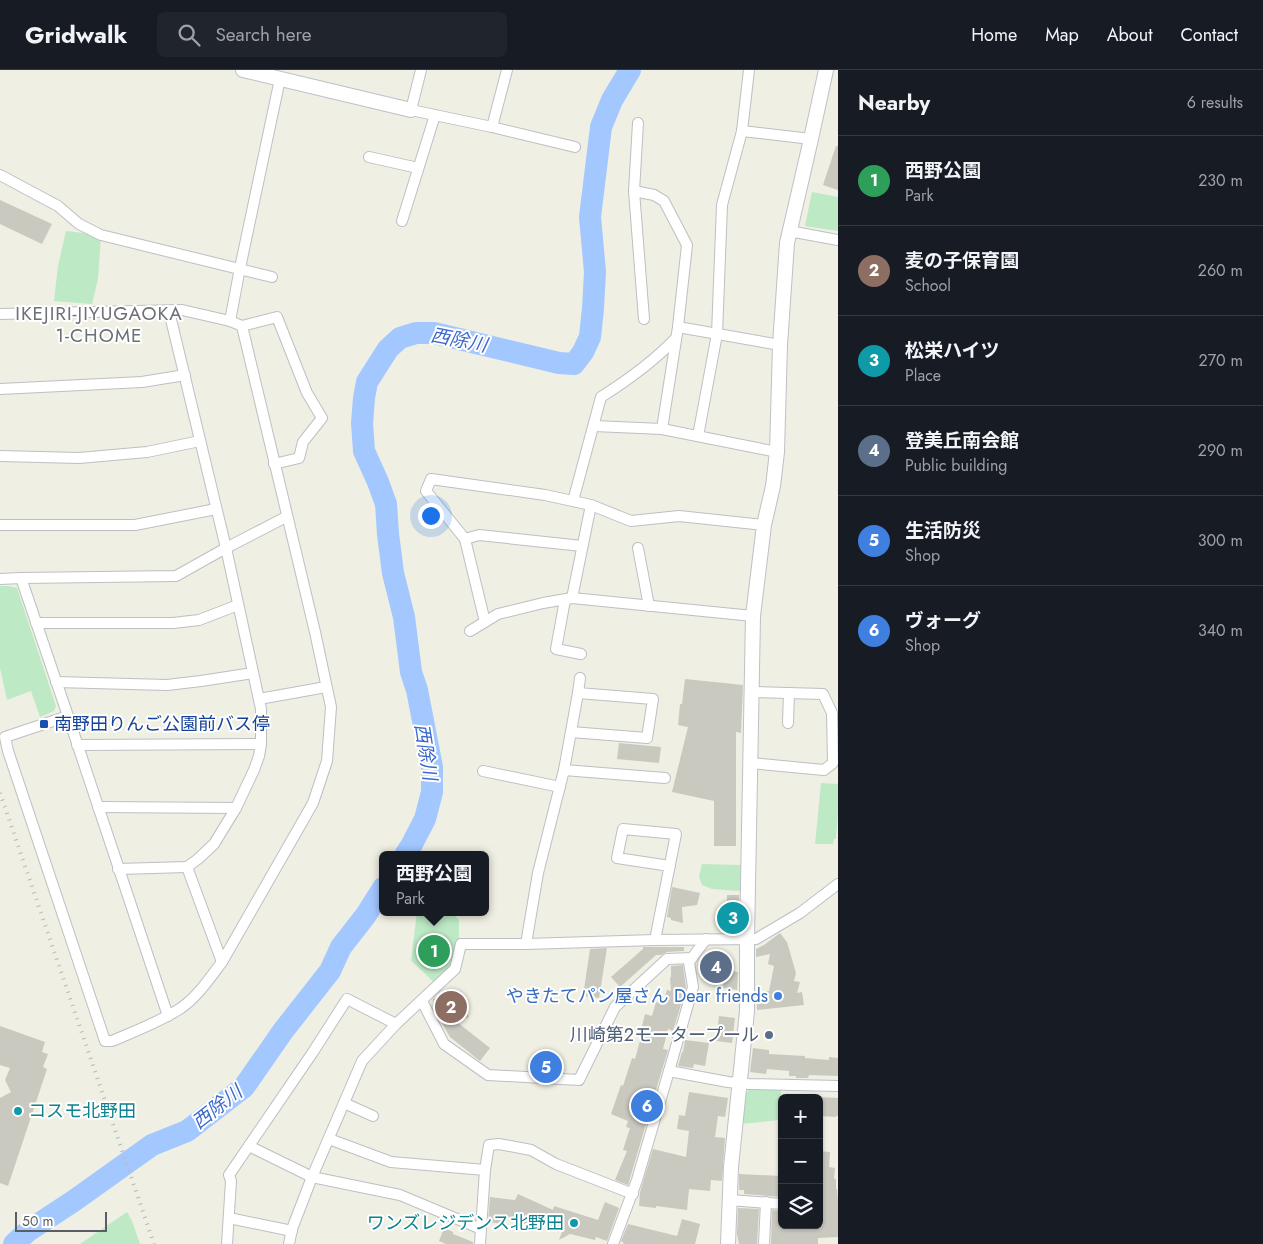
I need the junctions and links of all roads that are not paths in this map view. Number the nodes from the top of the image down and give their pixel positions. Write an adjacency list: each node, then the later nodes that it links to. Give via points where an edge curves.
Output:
1 (243, 70): 6 (street)
2 (421, 70): 7 (street)
3 (507, 70): 10 (street)
4 (749, 70): 11 (street)
5 (826, 70): 12 (street)
6 (280, 79): 7 (street); 21 (street)
7 (411, 110): 8 (street)
8 (435, 115): 10 (street); 15 (street)
9 (638, 123): 17 (street)
10 (492, 127): 13 (street)
11 (742, 131): 12 (street); 29 (street, via 722,205)
12 (812, 139): 19 (street)
13 (575, 147)
14 (369, 157): 15 (street)
15 (418, 168): 18 (street)
16 (0, 176): 21 (street, via 58,206 79,224 101,235)
17 (634, 191): 25 (street); 28 (street, via 654,195 664,201 687,245)
18 (402, 221)
19 (789, 231): 20 (street); 31 (street)
20 (838, 240)
21 (240, 268): 22 (street); 26 (street)
22 (272, 277)
23 (169, 310): 24 (street); 26 (street, via 182,310); 32 (street)
24 (0, 314)
25 (644, 319)
26 (230, 322): 27 (street)
27 (242, 326): 40 (street); 40 (street, via 277,317 306,393 322,418 303,442 299,458)
28 (678, 327): 29 (street); 30 (street)
29 (717, 334): 31 (street); 36 (street)
30 (675, 339): 34 (street, via 627,380 601,397); 35 (street)
31 (780, 345): 38 (street)
32 (185, 375): 33 (street, via 142,382); 37 (street)
33 (0, 389)
34 (594, 426): 35 (street); 41 (street)
35 (662, 429): 36 (street)
36 (698, 436): 38 (street)
37 (200, 441): 39 (street, via 148,452 79,458); 43 (street)
38 (777, 452): 46 (street)
39 (0, 456)
40 (274, 464): 44 (street)
41 (573, 501): 42 (street); 47 (street, via 431,480 426,491)
42 (591, 505): 46 (street, via 631,521 679,516); 48 (street)
43 (216, 508): 45 (street, via 135,525); 49 (street)
44 (286, 517): 49 (street); 64 (street)
45 (0, 525)
46 (764, 525): 56 (street)
47 (465, 539): 48 (street, via 479,535); 57 (street)
48 (582, 546): 53 (street)
49 (226, 548): 51 (street, via 176,576); 54 (street)
50 (638, 548): 55 (street)
51 (21, 578): 52 (street); 58 (street)
52 (0, 579)
53 (569, 599): 55 (street); 57 (street, via 498,614); 60 (street, via 556,649)
54 (238, 605): 58 (street, via 199,620 173,623); 61 (street)
55 (649, 606): 56 (street)
56 (753, 616): 65 (street)
57 (484, 622): 59 (street)
58 (36, 623): 63 (street)
59 (470, 631)
60 (581, 654)
61 (253, 673): 63 (street, via 167,684); 68 (street)
62 (580, 678): 66 (street)
63 (56, 682): 69 (street)
64 (326, 687): 68 (street); 90 (street, via 331,707 327,761 314,803)
65 (752, 692): 67 (street); 74 (street)
66 (578, 693): 71 (street); 71 (street, via 653,699 647,738)
67 (789, 693): 70 (street); 74 (street, via 823,694 832,713 833,763 824,770)
68 (259, 699): 72 (street)
69 (68, 716): 73 (street); 92 (street, via 5,737 10,760 105,1041 112,1041)
70 (788, 723)
71 (571, 732): 76 (street)
72 (261, 744): 73 (street); 80 (street, via 254,770)
73 (77, 745): 79 (street)
74 (750, 763): 86 (street)
75 (483, 770): 78 (street)
76 (564, 770): 77 (street); 78 (street)
77 (665, 778)
78 (560, 787): 88 (street, via 538,873)
79 (98, 807): 80 (street); 83 (street)
80 (236, 808): 82 (street, via 214,844)
81 (670, 866): 81 (street, via 617,858 623,829 676,834); 87 (street)
82 (187, 867): 83 (street); 90 (street)
83 (118, 868): 92 (street)
84 (838, 884): 86 (street, via 800,913 756,939)
85 (706, 939): 86 (street); 87 (street); 89 (street)
86 (747, 939): 95 (street, via 747,1011)
87 (655, 940): 88 (street)
88 (526, 944): 91 (street, via 461,944 455,969)
89 (692, 958): 91 (street, via 667,959 615,1007 579,1080 488,1075 444,1044); 94 (street, via 689,962 693,987)
90 (222, 962): 92 (street, via 205,986)
91 (422, 1001): 93 (street)
92 (168, 1016)
93 (396, 1024): 97 (street, via 362,1061); 100 (street, via 347,999)
94 (669, 1071): 95 (street); 103 (street)
95 (740, 1083): 96 (street); 104 (street)
96 (838, 1086)
97 (344, 1104): 98 (street); 99 (street)
98 (373, 1116)
99 (329, 1139): 101 (street, via 391,1162); 102 (street)
100 (249, 1146): 102 (street); 107 (street, via 229,1175)
101 (485, 1170): 103 (street, via 489,1145 499,1144 530,1150 556,1164); 108 (street)
102 (312, 1178): 108 (street, via 400,1195); 109 (street)
103 (632, 1194): 113 (street)
104 (730, 1200): 105 (street); 114 (street)
105 (766, 1202): 106 (street); 115 (street)
106 (778, 1204)
107 (229, 1218): 109 (street); 110 (street)
108 (480, 1229): 112 (street)
109 (292, 1231): 111 (street)
110 (227, 1244)
111 (289, 1244)
112 (480, 1244)
113 (613, 1244)
114 (728, 1244)
115 (764, 1244)

